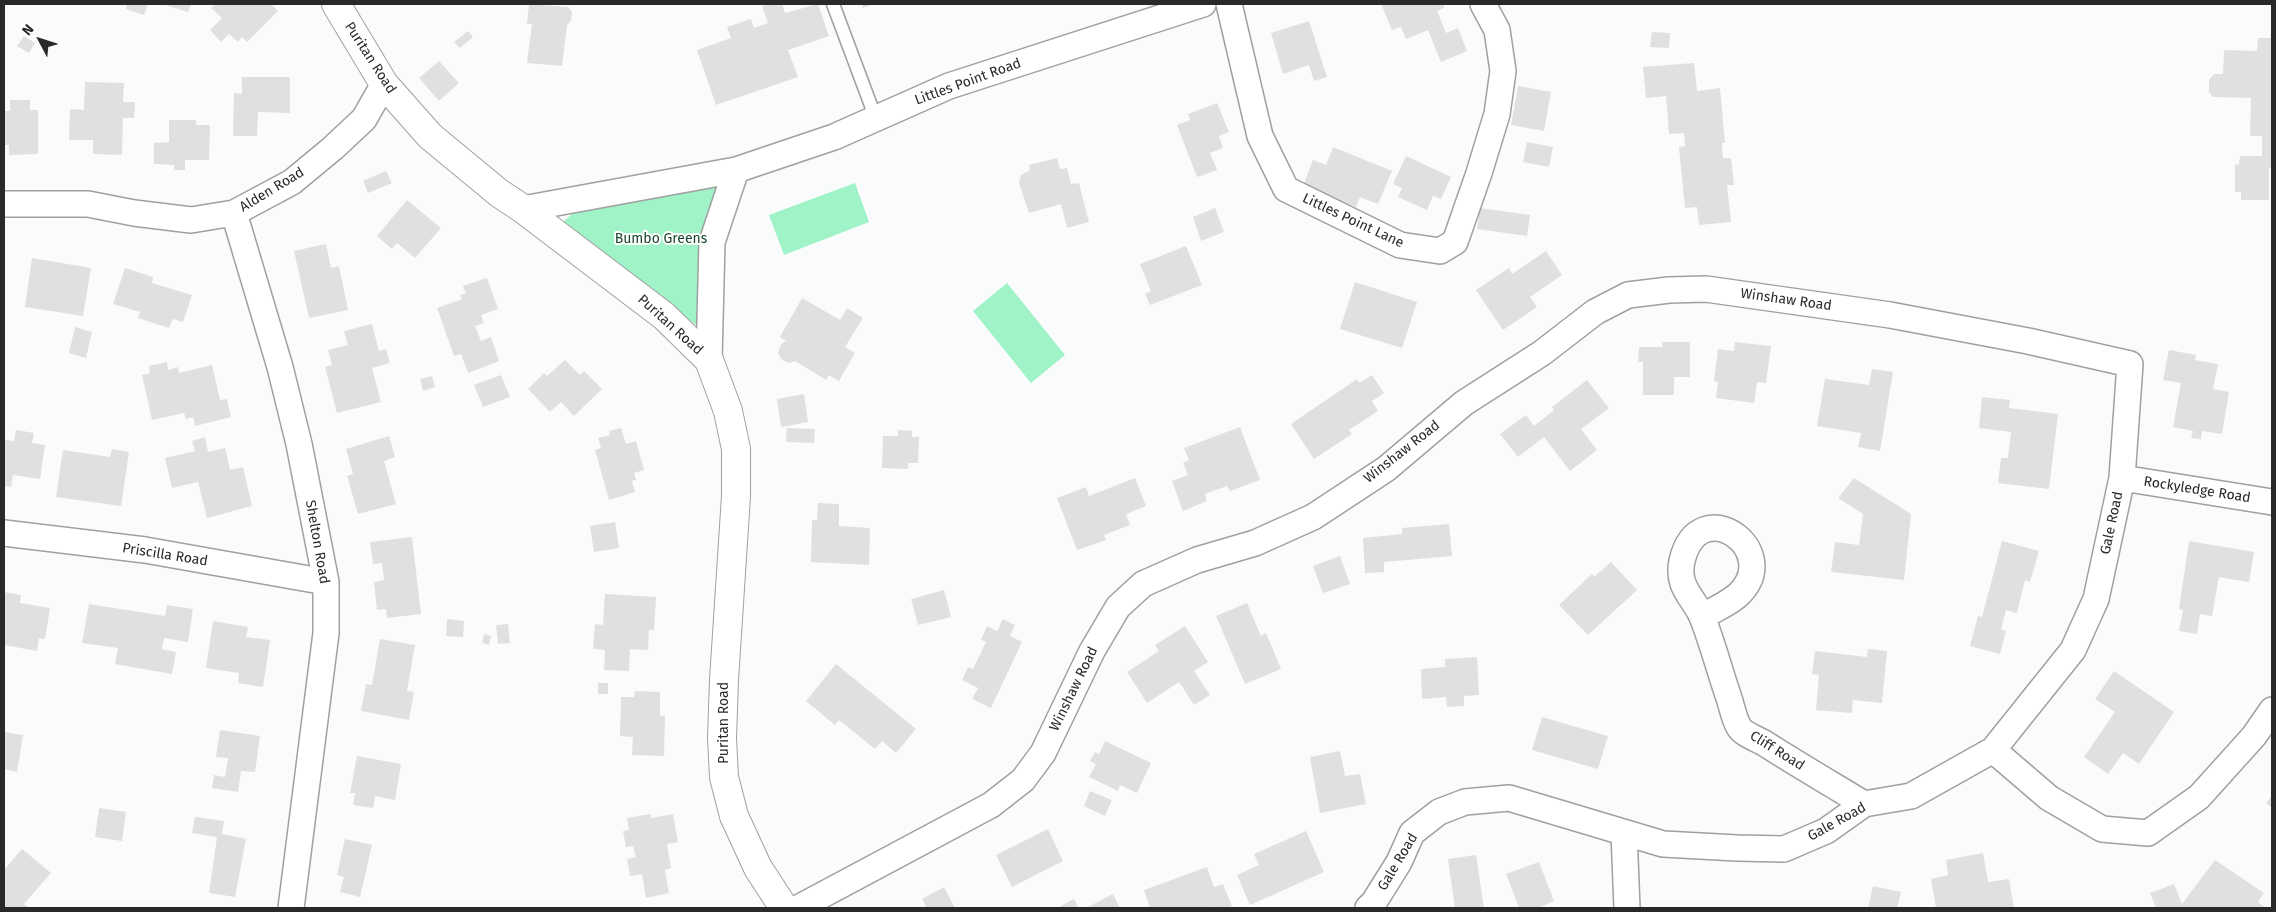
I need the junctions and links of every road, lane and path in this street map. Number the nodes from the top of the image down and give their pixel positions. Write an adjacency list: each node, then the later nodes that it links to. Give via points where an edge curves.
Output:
1 (336, 4): 6 (street, Puritan Road)
2 (833, 4): 7 (lane)
3 (1204, 4): 7 (street, Littles Point Road, via 949,86)
4 (1229, 4): 5 (street, Littles Point Lane, via 1260,136 1286,189 1400,245 1440,251 1455,242 1480,174 1497,114 1503,71 1497,30)
5 (1482, 4)
6 (384, 84): 10 (street, Puritan Road, via 430,136 499,193); 11 (street, Alden Road, via 364,118 333,148 292,182)
7 (876, 119): 8 (street, Littles Point Road, via 834,137)
8 (736, 170): 10 (street, Littles Point Road); 12 (street, via 712,242)
9 (4, 204): 11 (street, Alden Road, via 88,204 134,214 191,220)
10 (523, 208): 12 (street, Puritan Road, via 664,316)
11 (234, 213): 17 (street, Shelton Road, via 280,367)
12 (709, 360): 24 (street, Puritan Road, via 728,411 736,449 724,680 724,777 734,816 758,868)
13 (2130, 364): 14 (street, Gale Road); 25 (street, Winshaw Road, via 2028,340 1890,315 1706,289 1628,295 1595,312 1542,353 1464,403 1386,469 1313,517 1255,543 1197,560 1143,584 1118,607 1092,651 1042,753 1023,780 983,809)
14 (2122, 478): 15 (street, Rockyledge Road); 20 (street, Gale Road, via 2096,599 2073,650)
15 (2272, 502)
16 (4, 533): 17 (street, Priscilla Road, via 145,550)
17 (326, 582): 23 (street, Shelton Road, via 325,642)
18 (1702, 617): 21 (street, Cliff Road, via 1739,728)
19 (2272, 710): 20 (street, via 2254,736 2199,796 2148,832 2102,829 2049,798)
20 (1993, 750): 21 (street, Gale Road, via 1911,796)
21 (1864, 804): 22 (street, Gale Road, via 1826,831 1784,849 1663,844)
22 (1624, 833): 26 (street, Gale Road, via 1509,798 1465,802 1439,812 1412,834 1399,862); 27 (street)
23 (291, 908)
24 (784, 908)
25 (798, 908)
26 (1368, 908)
27 (1627, 908)

